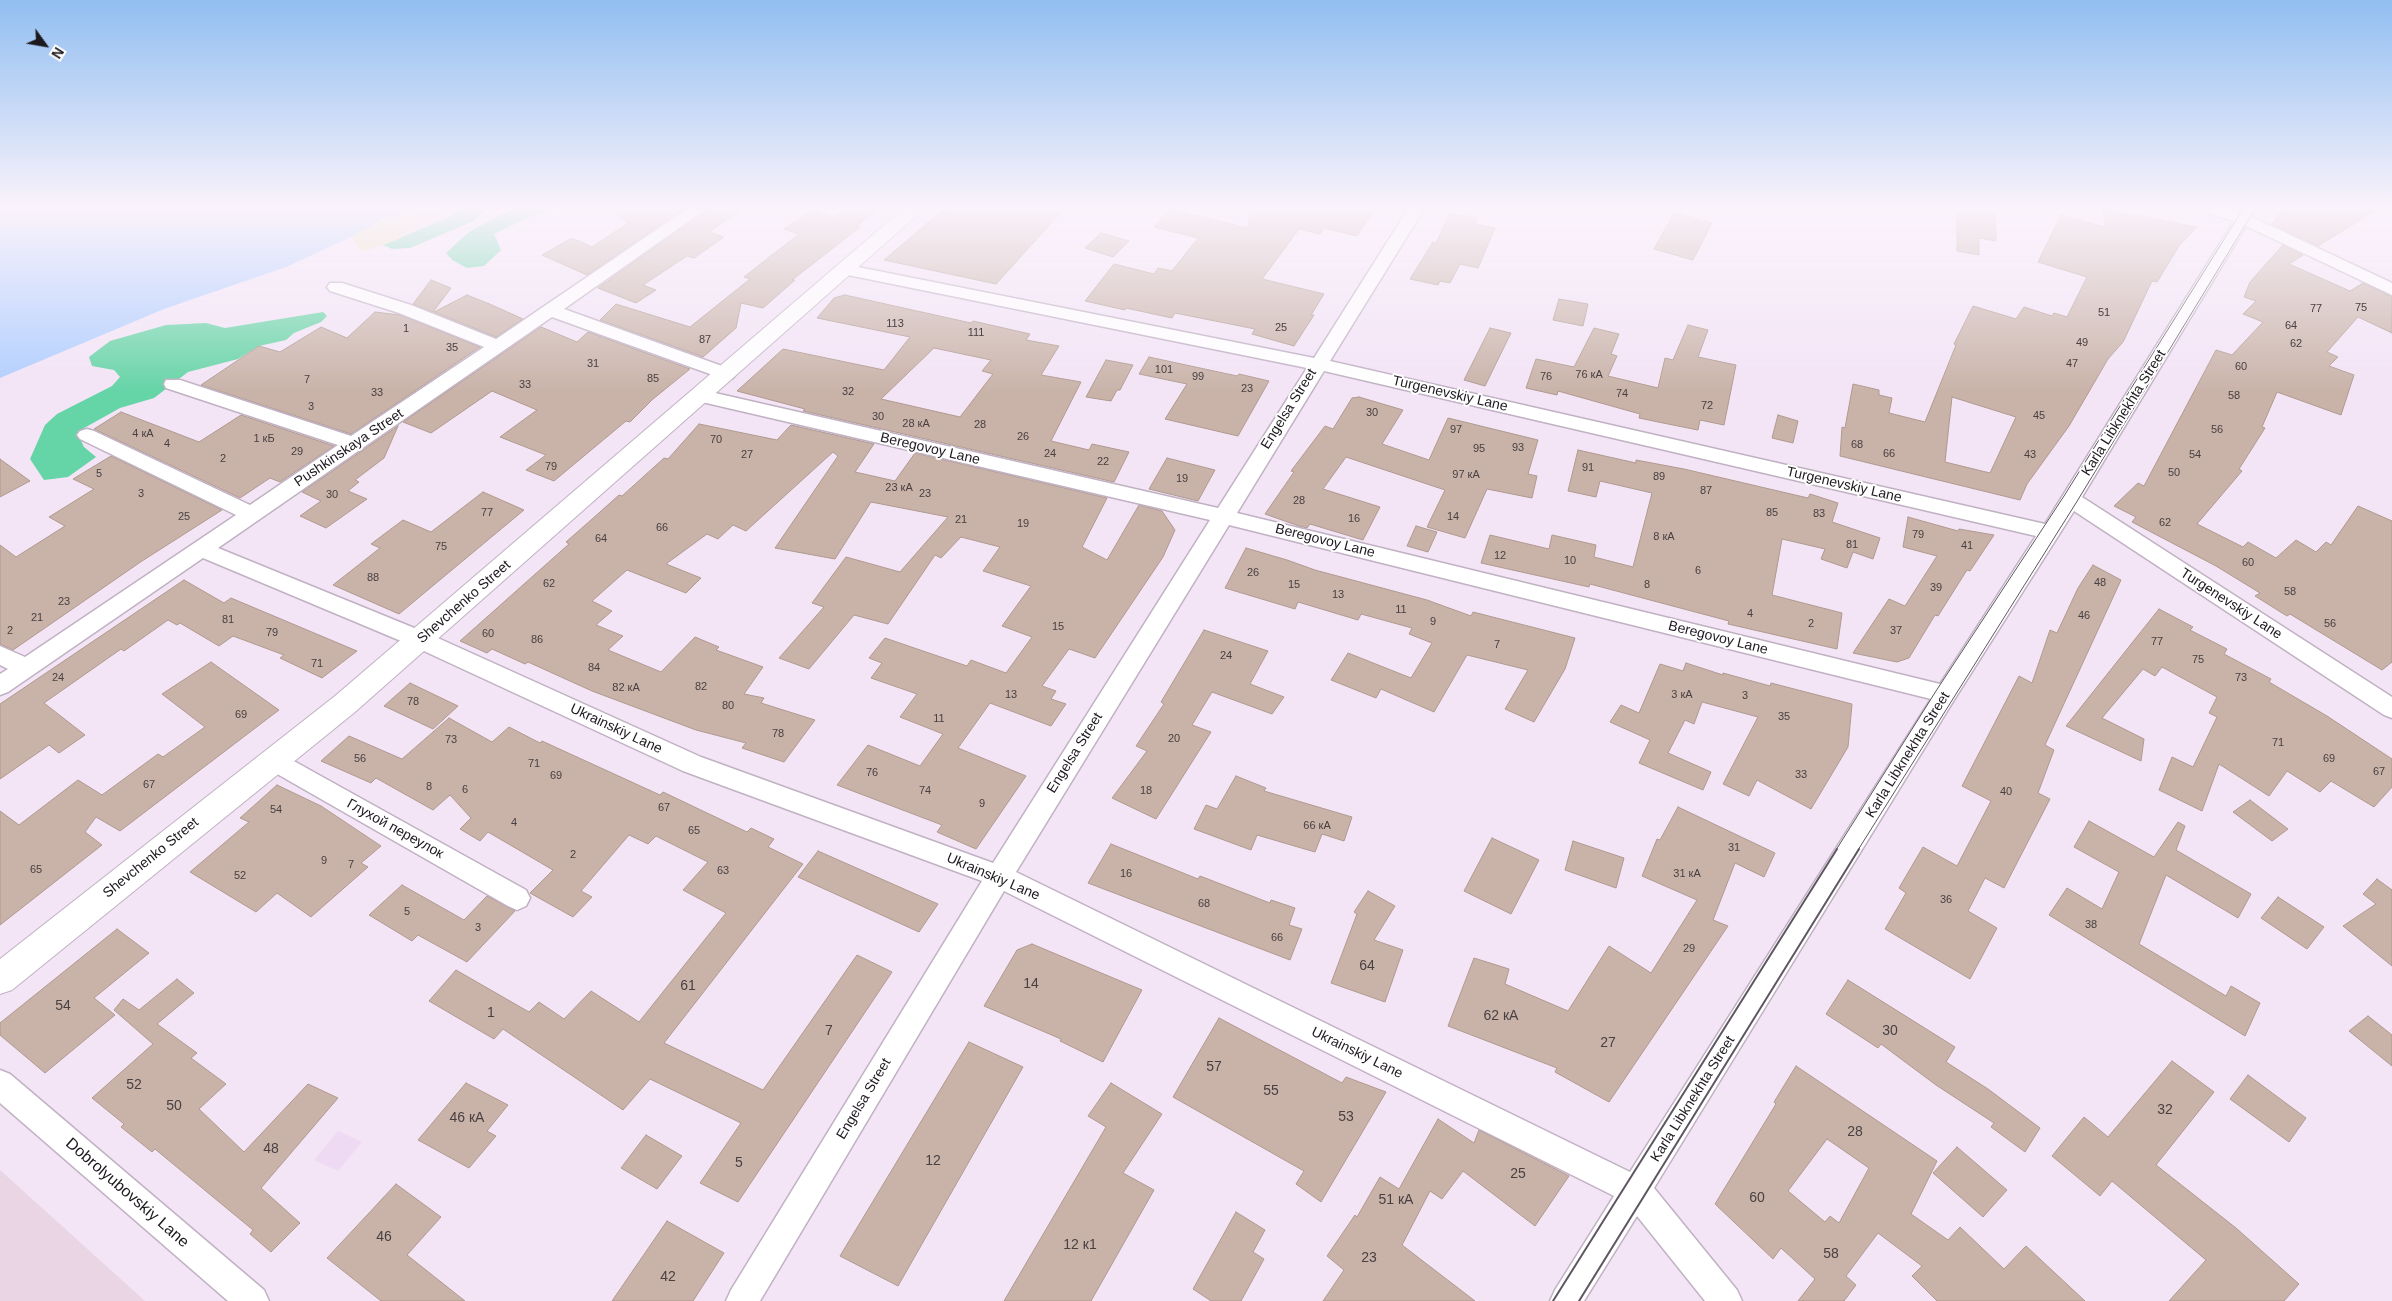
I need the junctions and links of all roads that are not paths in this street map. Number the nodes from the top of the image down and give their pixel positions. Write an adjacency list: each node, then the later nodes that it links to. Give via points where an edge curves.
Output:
1 (610, 270): 8 (street, Pushkinskaya Street)
2 (848, 270): 10 (street, Turgenevskiy Lane); 11 (street, Shevchenko Street)
3 (1378, 270): 10 (street, Engelsa Street)
4 (2212, 270): 16 (street, Karla Libknekhta Street)
5 (2353, 270): 7 (street)
6 (336, 287): 9 (street, via 405,309)
7 (2392, 290)
8 (550, 310): 9 (street, Pushkinskaya Street); 11 (street)
9 (498, 346): 15 (street, Pushkinskaya Street)
10 (1317, 364): 18 (street, Engelsa Street); 19 (street, Turgenevskiy Lane)
11 (727, 374): 13 (street, Shevchenko Street)
12 (173, 384): 15 (street)
13 (702, 396): 18 (street, Beregovoy Lane); 21 (street, Shevchenko Street)
14 (87, 435): 17 (street)
15 (354, 444): 17 (street, Pushkinskaya Street)
16 (2071, 499): 19 (street, Karla Libknekhta Street); 26 (street, Turgenevskiy Lane)
17 (252, 514): 20 (street, Pushkinskaya Street)
18 (1222, 516): 25 (street, Beregovoy Lane); 28 (street, Engelsa Street)
19 (2048, 532): 25 (street, Karla Libknekhta Street)
20 (201, 549): 21 (street, Ukrainskiy Lane); 23 (street, Pushkinskaya Street)
21 (421, 640): 27 (street, Shevchenko Street); 28 (street, Ukrainskiy Lane, via 692,764)
22 (0, 655): 23 (street)
23 (26, 668): 24 (street, Pushkinskaya Street)
24 (0, 686)
25 (1946, 694): 32 (street, Karla Libknekhta Street)
26 (2392, 709)
27 (274, 760): 29 (street, Глухой переулок); 30 (street, Shevchenko Street)
28 (999, 876): 32 (street, Ukrainskiy Lane); 34 (street, Engelsa Street)
29 (517, 898)
30 (0, 979)
31 (0, 1084): 33 (street, Dobrolyubovskiy Lane)
32 (1636, 1191): 35 (street, Karla Libknekhta Street); 36 (street, Ukrainskiy Lane)
33 (253, 1301)
34 (742, 1301)
35 (1566, 1301)
36 (1726, 1301)

